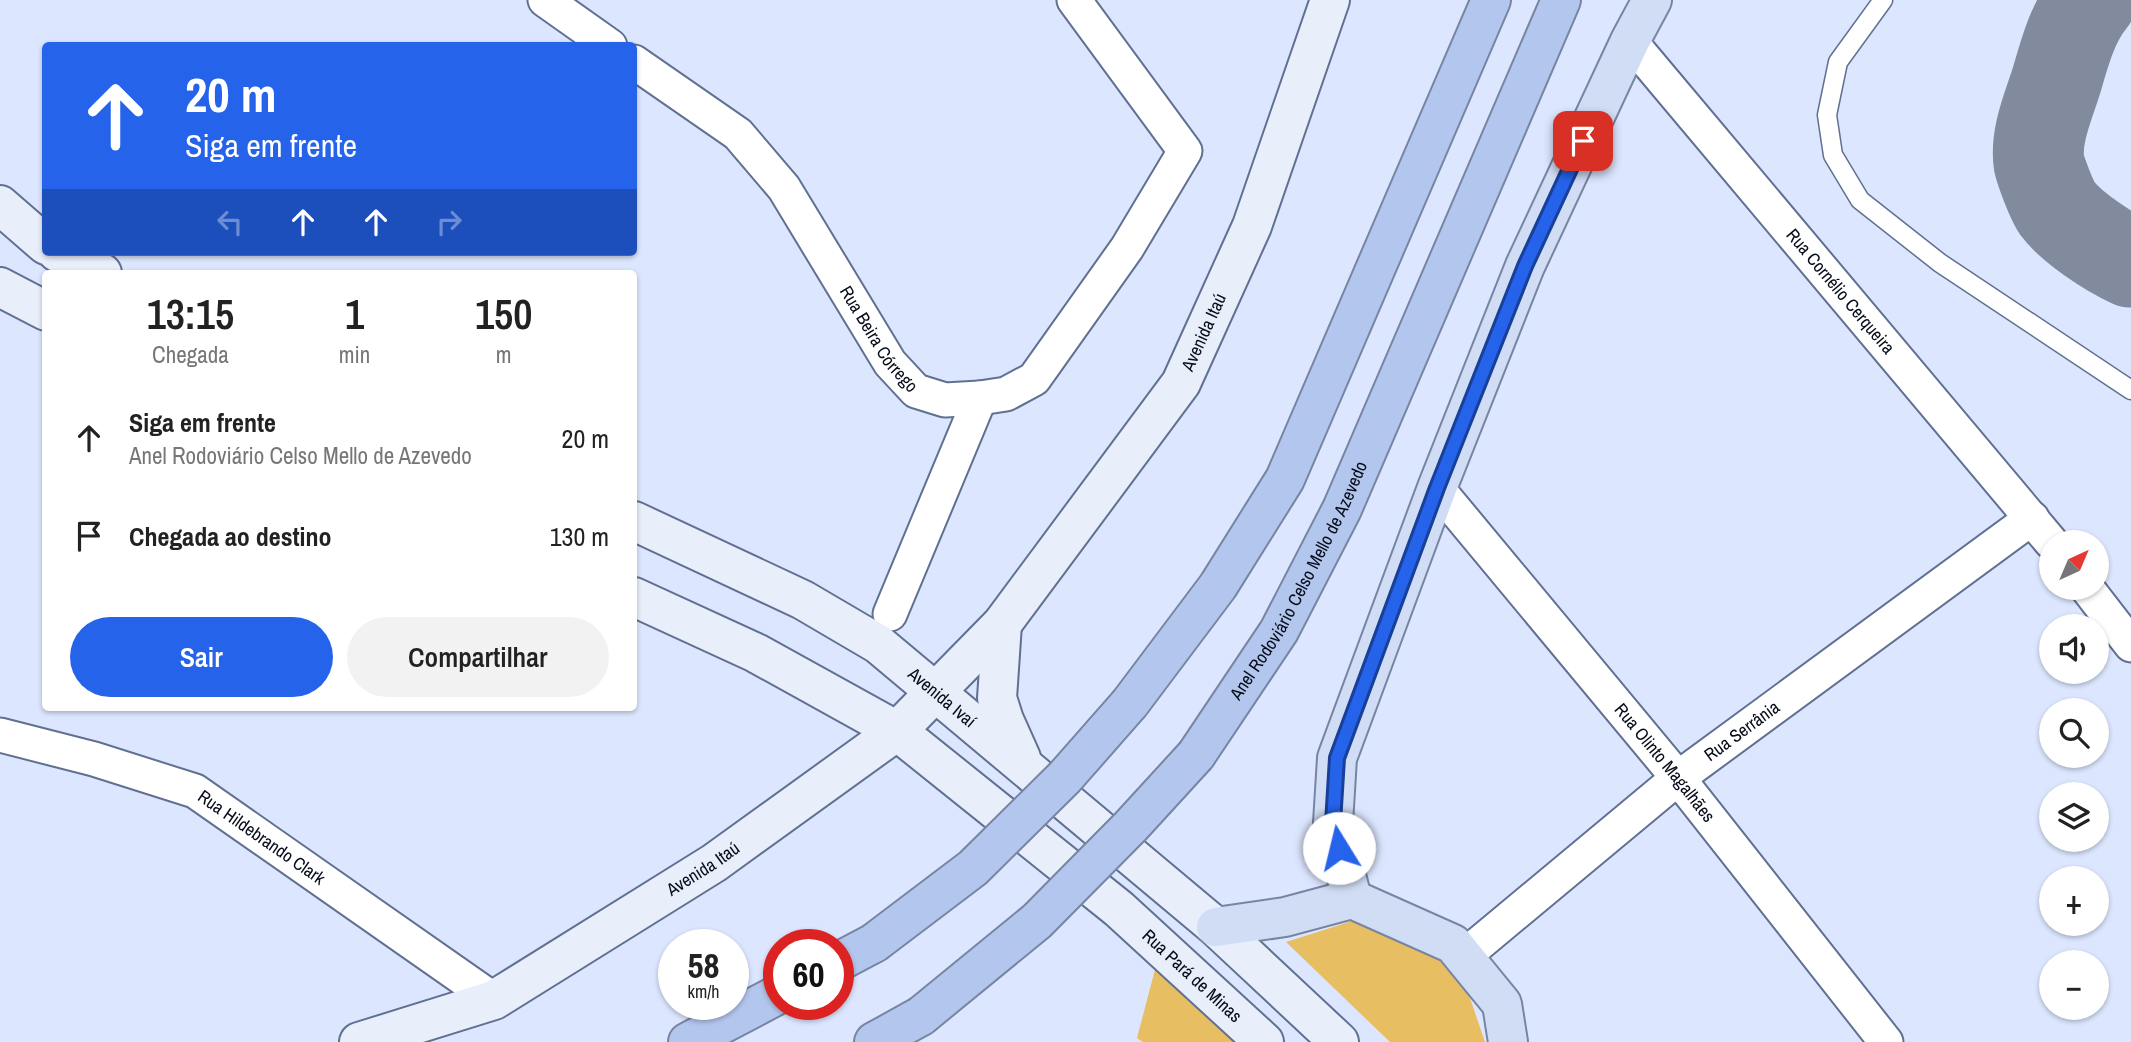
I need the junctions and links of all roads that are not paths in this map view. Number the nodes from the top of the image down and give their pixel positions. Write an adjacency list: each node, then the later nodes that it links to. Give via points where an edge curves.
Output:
1 (545, 0): 9 (street)
2 (1074, 0): 18 (street, Rua Beira Córrego, via 1185,151 1128,248 1034,379 1006,394)
3 (1330, 0): 26 (main road, Avenida Itaú, via 1252,226 1181,383)
4 (1491, 0): 35 (highway, bridge, via 1285,479 1218,586 1130,703 1065,777 973,868)
5 (1561, 0): 41 (highway, Anel Rodoviário Celso Mello de Azevedo, bridge, via 1342,509 1279,631 1196,755 1131,826 1037,921 921,1016)
6 (1652, 0): 8 (main road)
7 (1883, 0): 17 (lane, via 1838,62 1827,115 1833,155 1860,200 1940,264)
8 (1630, 41): 19 (main road, via 1525,266); 21 (street, Rua Cornélio Cerqueira)
9 (604, 42)
10 (637, 64): 18 (street, Rua Beira Córrego, via 738,134 784,188 890,363 916,391 945,400)
11 (0, 205): 12 (main road)
12 (42, 242)
13 (66, 256): 14 (main road)
14 (96, 270)
15 (0, 287): 16 (main road)
16 (42, 309)
17 (2131, 390)
18 (980, 398): 25 (street)
19 (1437, 488): 32 (street, Rua Olinto Magalhães); 33 (main road, via 1337,758 1333,823)
20 (637, 522): 28 (main road, Avenida Ivaí, via 803,600 878,644)
21 (2042, 530)
22 (2039, 532): 32 (street, Rua Serrânia)
23 (637, 598): 29 (main road, via 756,653)
24 (2096, 600): 27 (street)
25 (890, 614)
26 (1002, 624): 28 (main road, Avenida Itaú); 31 (main road, via 997,698)
27 (2131, 645)
28 (936, 691): 29 (main road, Avenida Itaú); 31 (main road, Avenida Ivaí)
29 (897, 731): 37 (main road, Avenida Itaú, via 714,863); 42 (main road, Rua Pará de Minas, via 1119,909)
30 (0, 735): 37 (street, Rua Hildebrando Clark, via 195,791)
31 (1025, 766): 34 (main road, Avenida Ivaí)
32 (1678, 778): 36 (street, Rua Serrânia); 45 (street, Rua Olinto Magalhães)
33 (1352, 899): 34 (main road, via 1285,917); 36 (main road, via 1452,944)
34 (1216, 927): 43 (main road)
35 (854, 954)
36 (1463, 957): 44 (main road, via 1502,1004)
37 (495, 1000): 39 (main road, Avenida Itaú)
38 (763, 1002): 40 (highway)
39 (359, 1042)
40 (688, 1042)
41 (874, 1042)
42 (1264, 1042)
43 (1339, 1042)
44 (1508, 1042)
45 (1886, 1042)

